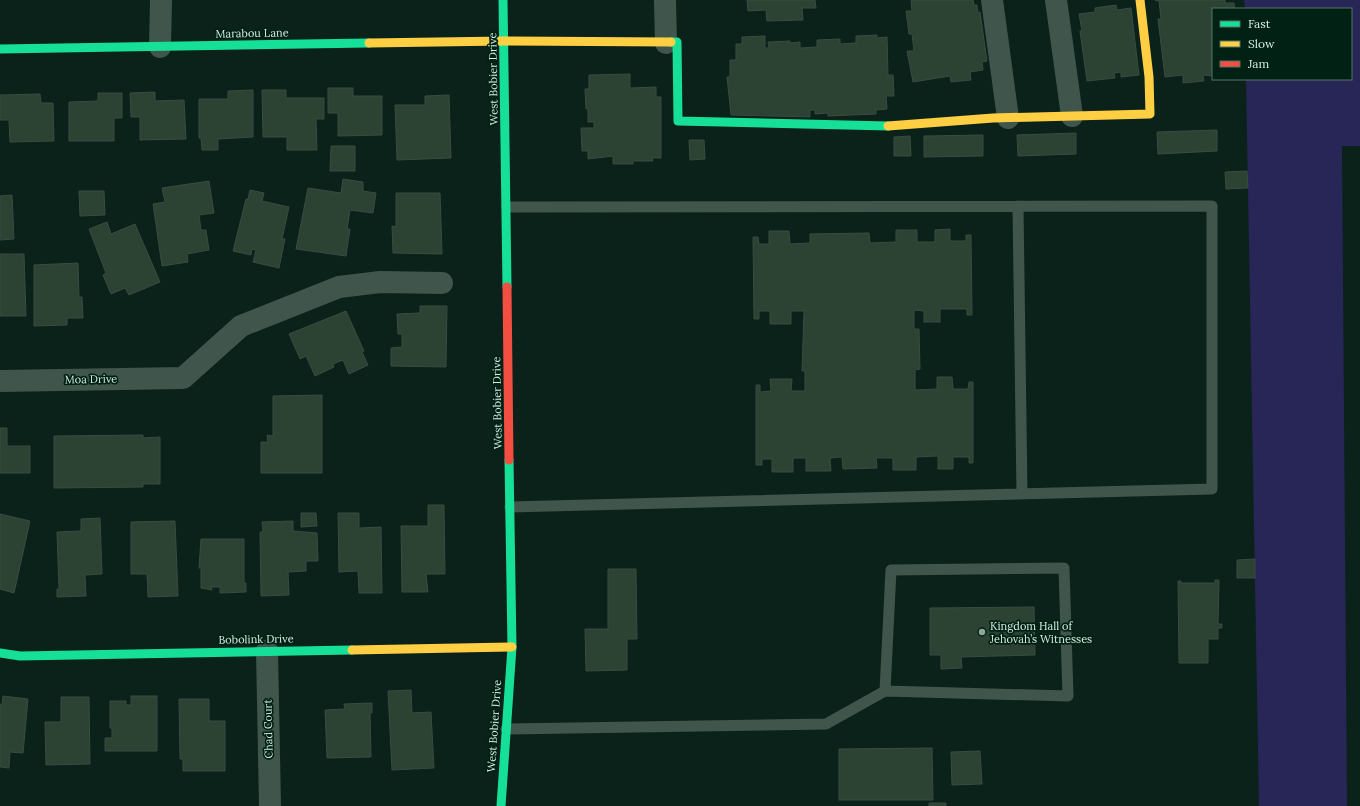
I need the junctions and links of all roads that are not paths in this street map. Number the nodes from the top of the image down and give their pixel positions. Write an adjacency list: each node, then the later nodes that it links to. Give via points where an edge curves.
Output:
1 (161, 0): 9 (street)
2 (503, 0): 7 (street, West Bobier Drive)
3 (665, 0): 8 (street)
4 (992, 0): 12 (street)
5 (1056, 0): 11 (street)
6 (1140, 0): 11 (street, via 1149,77 1150,114)
7 (504, 41): 8 (street, Marabou Lane); 9 (street, Marabou Lane); 14 (street, West Bobier Drive)
8 (666, 43): 12 (street, via 676,42 678,121 884,126)
9 (160, 47): 10 (street, Marabou Lane)
10 (0, 50)
11 (1072, 116): 12 (street)
12 (1008, 118)
13 (1018, 206): 14 (lane); 17 (lane); 17 (lane, via 1212,206 1212,489)
14 (507, 207): 18 (street, West Bobier Drive)
15 (442, 282): 16 (street, Moa Drive, via 380,282 339,287 241,326 183,378)
16 (0, 381)
17 (1022, 494): 18 (lane)
18 (510, 507): 19 (street, West Bobier Drive)
19 (512, 647): 20 (street, Bobolink Drive); 23 (street, West Bobier Drive)
20 (267, 651): 21 (street, Bobolink Drive, via 20,656); 24 (street, Chad Court)
21 (0, 653)
22 (885, 691): 22 (lane, via 891,570 1064,568 1068,696); 23 (lane, via 826,724)
23 (506, 729): 25 (street, West Bobier Drive)
24 (270, 806)
25 (501, 806)

